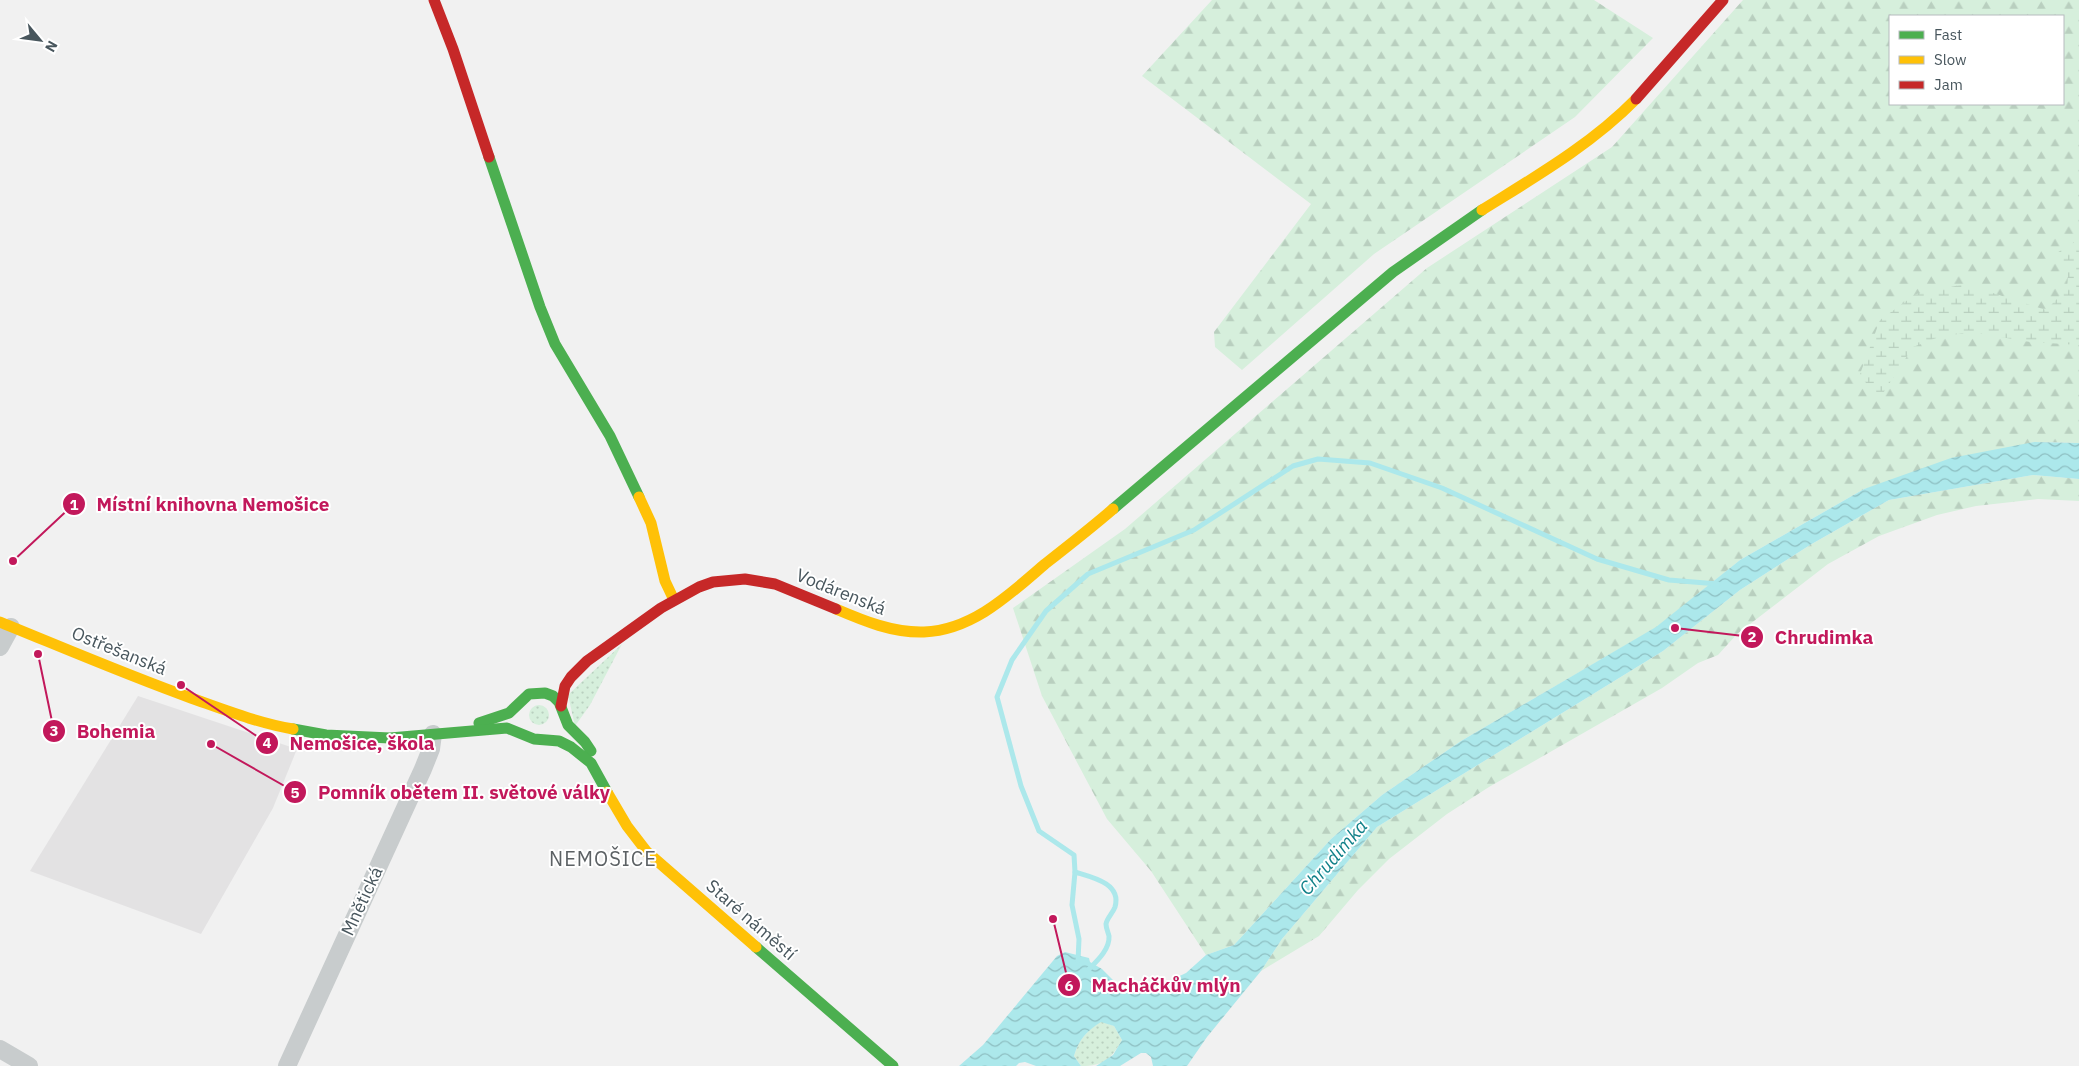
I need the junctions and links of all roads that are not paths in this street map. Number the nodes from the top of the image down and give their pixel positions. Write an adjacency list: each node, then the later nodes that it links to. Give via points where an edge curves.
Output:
1 (434, 0): 3 (street, via 540,307 555,344 610,436 651,523 663,578)
2 (1723, 0): 3 (street, Vodárenská, via 1613,121 1418,253 1090,528 981,614 936,631 903,632 868,623 795,591 758,581 737,580 717,581)
3 (674, 600): 6 (street, Vodárenská)
4 (5, 625): 5 (street); 10 (street, Ostřešanská, via 160,687 274,726 358,737 390,738)
5 (0, 647)
6 (597, 653): 7 (street, Vodárenská); 9 (street, Vodárenská, via 568,681 561,696)
7 (532, 693): 8 (street); 9 (street, Staré náměstí, via 549,694)
8 (519, 702): 10 (street, via 504,716); 11 (street, via 516,721)
9 (561, 708): 12 (street, via 560,727); 13 (street, Staré náměstí, via 568,725 588,746)
10 (442, 733): 11 (street, Staré náměstí, via 507,728); 16 (street, Mnětická, via 431,749)
11 (527, 736): 12 (street, Staré náměstí)
12 (544, 739): 13 (street, Staré náměstí, via 567,744 587,759)
13 (605, 785): 17 (street, Staré náměstí, via 627,826 647,852)
14 (0, 1049): 15 (street)
15 (29, 1066)
16 (286, 1066)
17 (894, 1066)

